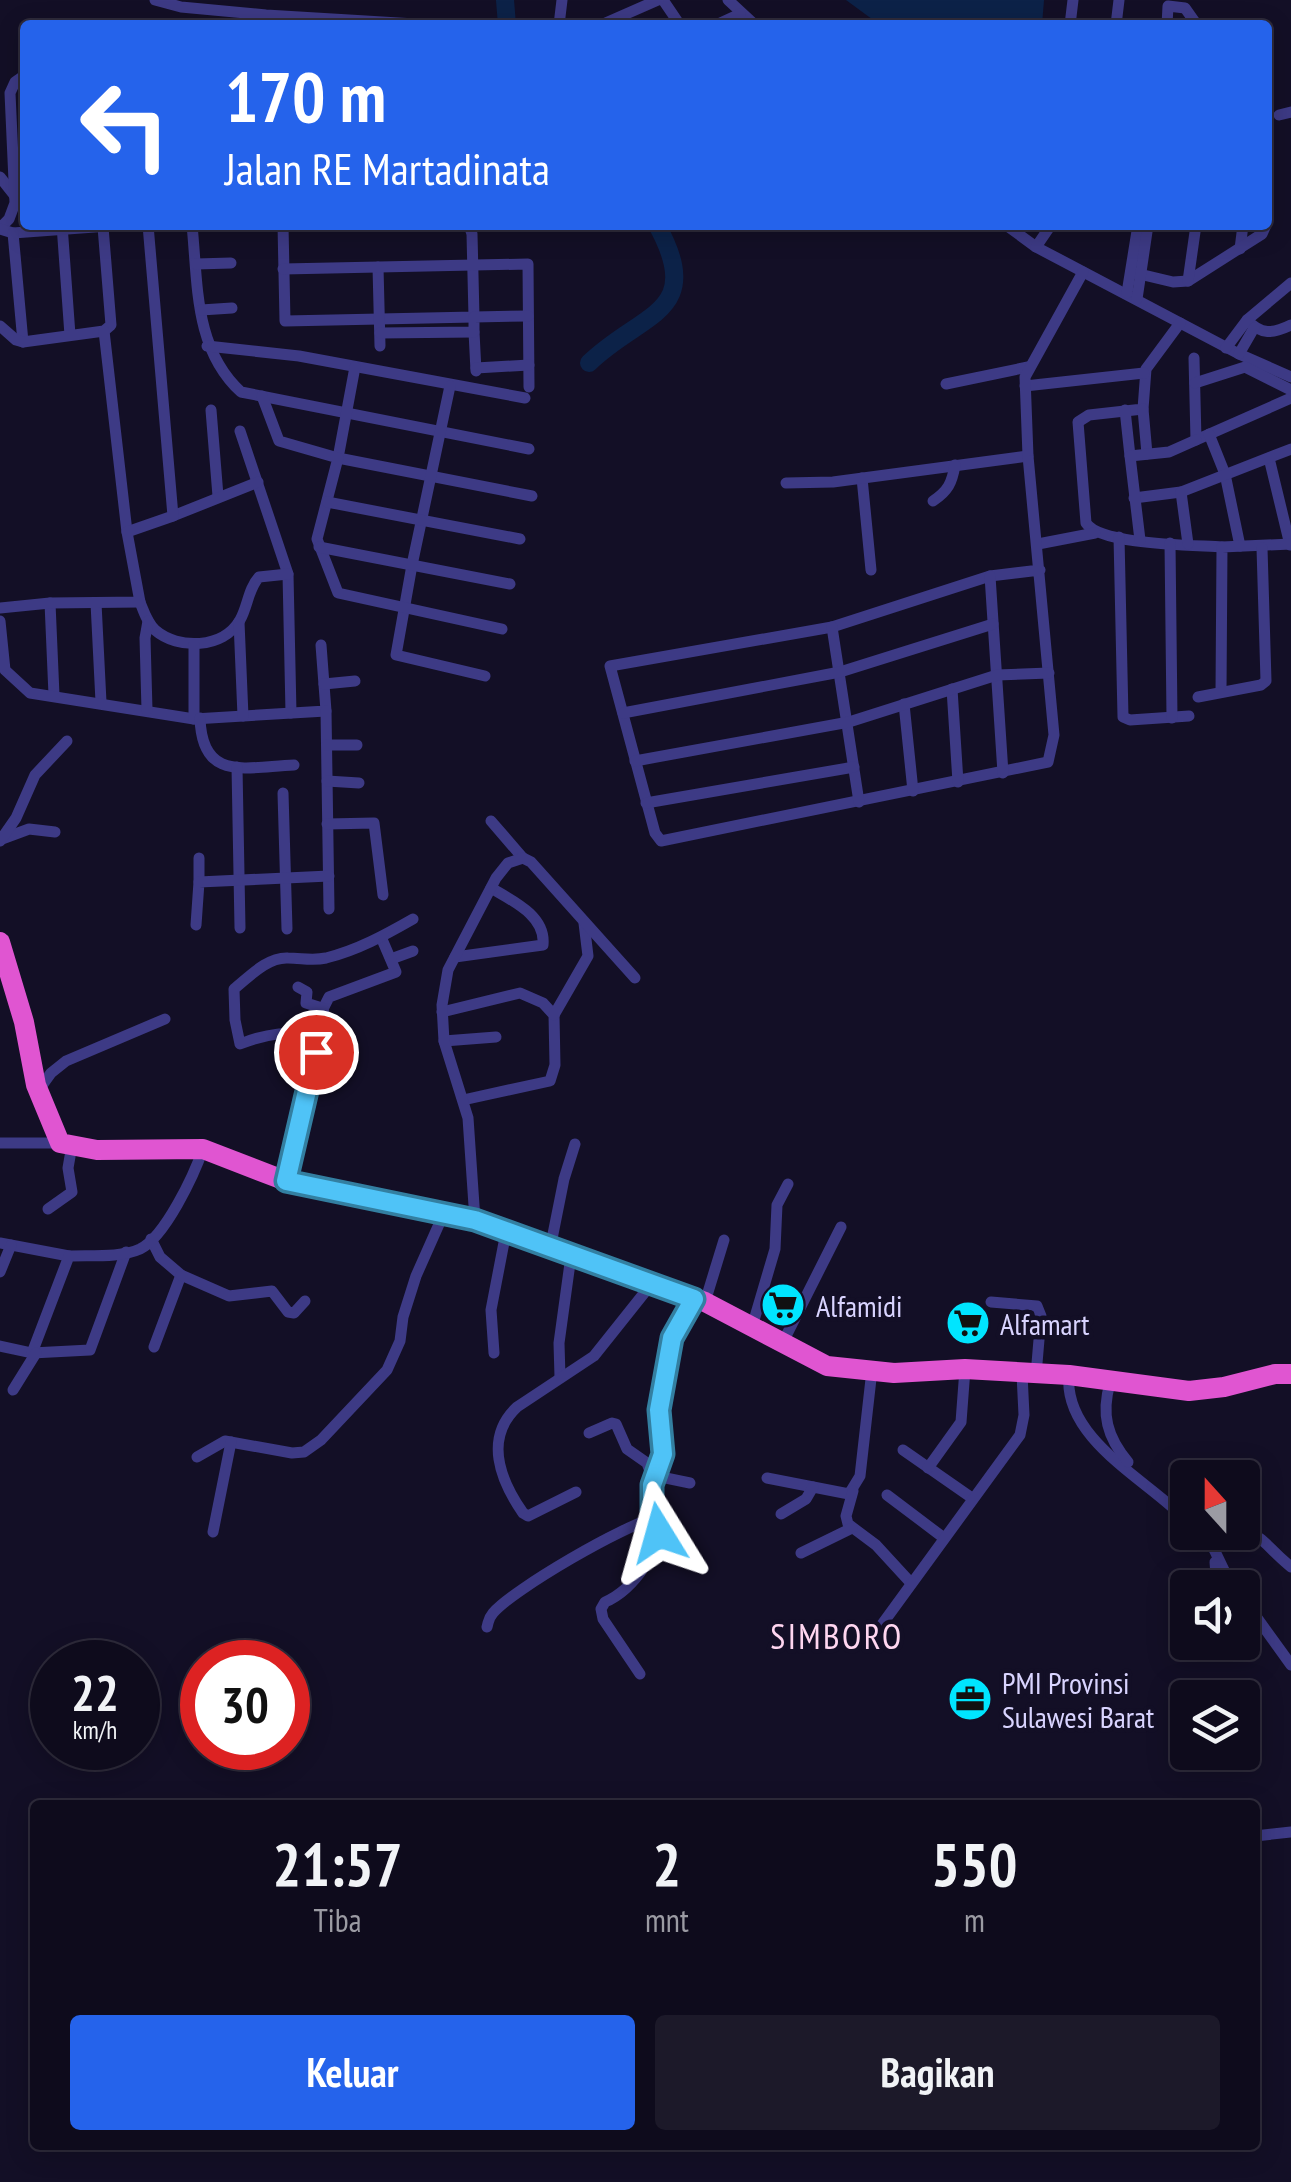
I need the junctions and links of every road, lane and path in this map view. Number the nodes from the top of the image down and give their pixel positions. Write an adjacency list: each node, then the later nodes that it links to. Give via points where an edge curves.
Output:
1 (155, 0): 6 (street)
2 (254, 0): 6 (street)
3 (660, 0): 8 (street); 9 (street)
4 (728, 0): 10 (street)
5 (1168, 3): 11 (street, via 1185,8)
6 (250, 13): 7 (street)
7 (277, 20)
8 (613, 20)
9 (676, 20)
10 (746, 20)
11 (1193, 20)
12 (20, 78): 14 (street, via 10,94)
13 (0, 177): 14 (street)
14 (15, 196): 15 (street)
15 (0, 228): 30 (street)
16 (46, 230): 30 (street)
17 (62, 230): 54 (street)
18 (106, 230): 52 (street, via 112,323)
19 (148, 230): 98 (street)
20 (193, 230): 34 (street)
21 (284, 230): 37 (street)
22 (470, 230): 35 (street)
23 (1013, 230): 31 (street)
24 (1047, 230): 31 (street)
25 (1138, 230): 39 (street)
26 (1147, 230): 39 (street)
27 (1195, 230): 40 (street)
28 (1242, 230): 32 (street)
29 (1264, 230): 32 (street)
30 (14, 234): 55 (street)
31 (1036, 247): 38 (street)
32 (1240, 249): 40 (street)
33 (231, 263): 34 (street)
34 (196, 264): 44 (street)
35 (474, 264): 36 (street); 45 (street); 46 (street, via 528,264)
36 (378, 266): 37 (street); 47 (street)
37 (283, 269): 47 (street, via 285,320)
38 (1083, 272): 42 (street); 62 (street)
39 (1136, 273): 40 (street); 42 (street)
40 (1188, 282)
41 (1290, 286): 49 (street)
42 (1132, 296): 48 (street)
43 (232, 308): 44 (street)
44 (201, 310): 56 (street)
45 (474, 316): 46 (street); 47 (street); 53 (street)
46 (528, 316): 60 (street)
47 (379, 318): 53 (street, via 380,340)
48 (1180, 323): 57 (street); 63 (street)
49 (1250, 324): 50 (street, via 1274,332); 57 (street); 58 (street)
50 (1291, 325)
51 (0, 326): 55 (street)
52 (104, 331): 54 (street); 100 (street)
53 (474, 332): 60 (street, via 477,371)
54 (70, 336): 55 (street)
55 (23, 342)
56 (207, 346): 61 (street); 70 (street, via 223,376 241,392)
57 (1226, 348): 58 (street)
58 (1239, 354): 64 (street)
59 (1194, 358): 65 (street)
60 (529, 364): 67 (street, via 527,392)
61 (355, 367): 67 (street); 74 (street)
62 (1028, 367): 66 (street); 68 (street)
63 (1144, 373): 68 (street); 71 (street)
64 (1291, 378)
65 (1195, 383): 69 (street, via 1244,367); 78 (street)
66 (946, 384)
67 (450, 386): 76 (street)
68 (1025, 386): 82 (street)
69 (1291, 394): 77 (street)
70 (262, 396): 74 (street); 84 (street, via 279,441)
71 (1142, 408): 73 (street); 81 (street)
72 (211, 410): 93 (street)
73 (1124, 410): 83 (street); 101 (street, via 1078,422 1085,516)
74 (347, 412): 76 (street); 84 (street)
75 (240, 431): 90 (street)
76 (440, 431): 79 (street); 88 (street)
77 (1209, 434): 78 (street); 87 (street)
78 (1196, 440): 81 (street)
79 (528, 449)
80 (1291, 449): 85 (street)
81 (1148, 454): 83 (street)
82 (1028, 456): 86 (street); 106 (street)
83 (1130, 456): 95 (street)
84 (338, 458): 88 (street); 97 (street)
85 (1270, 458): 87 (street); 108 (street)
86 (955, 466): 89 (street); 96 (street, via 952,482)
87 (1225, 474): 92 (street); 110 (street)
88 (430, 476): 94 (street); 99 (street)
89 (862, 478): 91 (street); 114 (street)
90 (258, 482): 93 (street); 116 (street)
91 (786, 483)
92 (1181, 492): 95 (street); 107 (street)
93 (218, 496): 98 (street)
94 (532, 496)
95 (1134, 498): 104 (street)
96 (933, 501)
97 (327, 502): 99 (street); 109 (street)
98 (173, 516): 100 (street)
99 (422, 520): 103 (street); 113 (street)
100 (126, 532): 119 (street)
101 (1094, 533): 102 (street); 106 (street)
102 (1119, 538): 104 (street); 151 (street, via 1122,713 1130,720)
103 (520, 539)
104 (1140, 540): 105 (street)
105 (1170, 542): 107 (street); 151 (street)
106 (1038, 544): 115 (street)
107 (1188, 544): 111 (street)
108 (1290, 545): 112 (street)
109 (318, 546): 113 (street); 123 (street, via 338,593)
110 (1240, 546): 111 (street); 112 (street)
111 (1222, 547): 139 (street)
112 (1262, 548): 139 (street, via 1266,680)
113 (412, 565): 118 (street); 123 (street)
114 (871, 570)
115 (1040, 570): 117 (street); 133 (street)
116 (288, 574): 126 (street, via 256,579); 146 (street)
117 (990, 576): 127 (street); 128 (street)
118 (510, 584)
119 (140, 602): 121 (street); 125 (street)
120 (50, 603): 121 (street); 122 (street); 140 (street)
121 (96, 603): 142 (street)
122 (0, 608)
123 (404, 608): 129 (street); 134 (street, via 396,655)
124 (0, 621): 140 (street, via 5,670 30,694)
125 (148, 621): 131 (street); 144 (street)
126 (239, 622): 131 (street); 148 (street)
127 (993, 624): 132 (street); 135 (street)
128 (832, 627): 132 (street); 147 (street, via 610,666)
129 (502, 629)
130 (321, 645): 137 (street)
131 (194, 646): 150 (street)
132 (840, 672): 147 (street); 152 (street)
133 (1049, 673): 135 (street); 160 (street, via 1052,755 1040,766)
134 (486, 676)
135 (996, 676): 138 (street); 160 (street)
136 (354, 681): 137 (street)
137 (324, 684): 145 (street)
138 (952, 690): 143 (street); 163 (street)
139 (1221, 692): 141 (street)
140 (54, 695): 142 (street)
141 (1198, 697)
142 (101, 702): 144 (street)
143 (904, 704): 152 (street); 164 (street)
144 (147, 710): 150 (street)
145 (326, 711): 146 (street); 154 (street)
146 (291, 712): 148 (street)
147 (622, 713): 156 (street)
148 (243, 716): 150 (street)
149 (1190, 716): 151 (street)
150 (197, 718): 158 (street, via 205,752)
151 (1172, 718)
152 (848, 722): 156 (street); 159 (street)
153 (67, 740): 171 (street, via 35,775)
154 (327, 744): 155 (street); 161 (street)
155 (357, 745)
156 (635, 761): 167 (street)
157 (294, 765): 158 (street)
158 (237, 767): 176 (street)
159 (854, 767): 166 (street); 167 (street)
160 (1003, 774): 163 (street)
161 (327, 781): 162 (street); 169 (street)
162 (359, 782)
163 (958, 782): 164 (street)
164 (913, 791): 166 (street)
165 (283, 794): 174 (street)
166 (859, 802): 167 (street, via 661,840)
167 (646, 804)
168 (490, 821): 173 (street)
169 (328, 824): 175 (street); 179 (street, via 374,823)
170 (55, 832): 171 (street, via 30,829)
171 (1, 840)
172 (199, 858): 177 (street)
173 (523, 858): 178 (street, via 508,863); 182 (street)
174 (284, 876): 175 (street); 176 (street); 185 (street)
175 (329, 876): 180 (street)
176 (240, 881): 177 (street); 184 (street)
177 (199, 882): 183 (street)
178 (491, 888): 189 (street); 189 (street, via 536,920 543,945)
179 (383, 895)
180 (329, 910)
181 (413, 919): 186 (street)
182 (583, 921): 191 (street); 195 (street, via 588,956)
183 (196, 925)
184 (240, 928)
185 (287, 929)
186 (381, 937): 190 (street); 197 (street, via 324,958 285,957 234,989 240,1044 288,1031)
187 (0, 942): 200 (highway)
188 (412, 950): 190 (street)
189 (456, 957): 194 (street)
190 (391, 959): 193 (street, via 396,972 329,996)
191 (634, 978)
192 (298, 987): 193 (street, via 307,992 306,1003)
193 (323, 1009): 197 (street)
194 (442, 1012): 195 (street, via 520,993); 199 (street)
195 (554, 1015): 201 (street, via 550,1081)
196 (165, 1019): 200 (street)
197 (320, 1036): 206 (street)
198 (496, 1037): 199 (street)
199 (444, 1041): 201 (street)
200 (36, 1080): 203 (highway)
201 (463, 1100): 210 (street)
202 (0, 1143): 203 (street)
203 (66, 1144): 205 (highway); 208 (street, via 72,1192)
204 (575, 1144): 217 (street)
205 (202, 1149): 206 (highway); 213 (street, via 176,1208)
206 (286, 1181): 209 (highway)
207 (788, 1184): 225 (street, via 777,1205 774,1249)
208 (48, 1210)
209 (444, 1213): 210 (highway); 240 (street, via 406,1304 396,1352 360,1400 304,1452)
210 (475, 1220): 212 (highway)
211 (841, 1226): 226 (street)
212 (506, 1232): 217 (highway); 230 (street, via 490,1310)
213 (151, 1240): 216 (street); 220 (street)
214 (724, 1240): 222 (street)
215 (5, 1244): 218 (street); 219 (street)
216 (126, 1252): 218 (street); 229 (street, via 90,1350)
217 (561, 1253): 221 (highway); 236 (street)
218 (69, 1256): 229 (street)
219 (0, 1272)
220 (181, 1274): 223 (street, via 229,1296 272,1291 288,1312); 228 (street)
221 (653, 1282): 222 (highway); 236 (street, via 594,1356)
222 (699, 1300): 225 (highway); 246 (street, via 672,1338)
223 (305, 1301)
224 (992, 1302): 233 (street, via 1038,1306)
225 (752, 1326): 226 (highway)
226 (782, 1344): 231 (highway, via 827,1366)
227 (0, 1346): 229 (street)
228 (154, 1348)
229 (34, 1353): 238 (street)
230 (494, 1354)
231 (872, 1370): 232 (highway); 249 (street)
232 (965, 1370): 233 (highway); 244 (street, via 960,1422)
233 (1029, 1374): 235 (highway); 252 (street, via 1022,1430)
234 (1291, 1374): 237 (highway, via 1189,1391)
235 (1070, 1375): 237 (highway); 242 (street, via 1070,1396 1083,1425)
236 (560, 1377): 250 (street, via 508,1416 497,1450 502,1474 528,1516)
237 (1110, 1383): 242 (street, via 1107,1428)
238 (12, 1390)
239 (589, 1433): 246 (street, via 616,1424)
240 (230, 1442): 243 (street); 257 (street)
241 (902, 1450): 244 (street)
242 (1114, 1452): 253 (street)
243 (197, 1457)
244 (928, 1468): 252 (street)
245 (767, 1478): 248 (street)
246 (655, 1479): 247 (street); 255 (street)
247 (690, 1483)
248 (814, 1487): 249 (street); 254 (street)
249 (853, 1491): 256 (street, via 846,1520)
250 (576, 1492)
251 (887, 1495): 258 (street)
252 (972, 1498): 258 (street)
253 (1170, 1502)
254 (780, 1514)
255 (656, 1518): 264 (street, via 624,1528 546,1576 495,1610); 267 (street, via 659,1536 642,1567 623,1595 601,1609)
256 (852, 1528): 260 (street); 262 (street)
257 (213, 1532)
258 (944, 1538): 262 (street)
259 (1260, 1539): 261 (street)
260 (802, 1553)
261 (1291, 1566)
262 (910, 1582): 265 (street)
263 (1260, 1622): 266 (street)
264 (488, 1627)
265 (875, 1634)
266 (1291, 1664)
267 (640, 1674)
268 (1291, 1832): 269 (street)
269 (1260, 1835)

